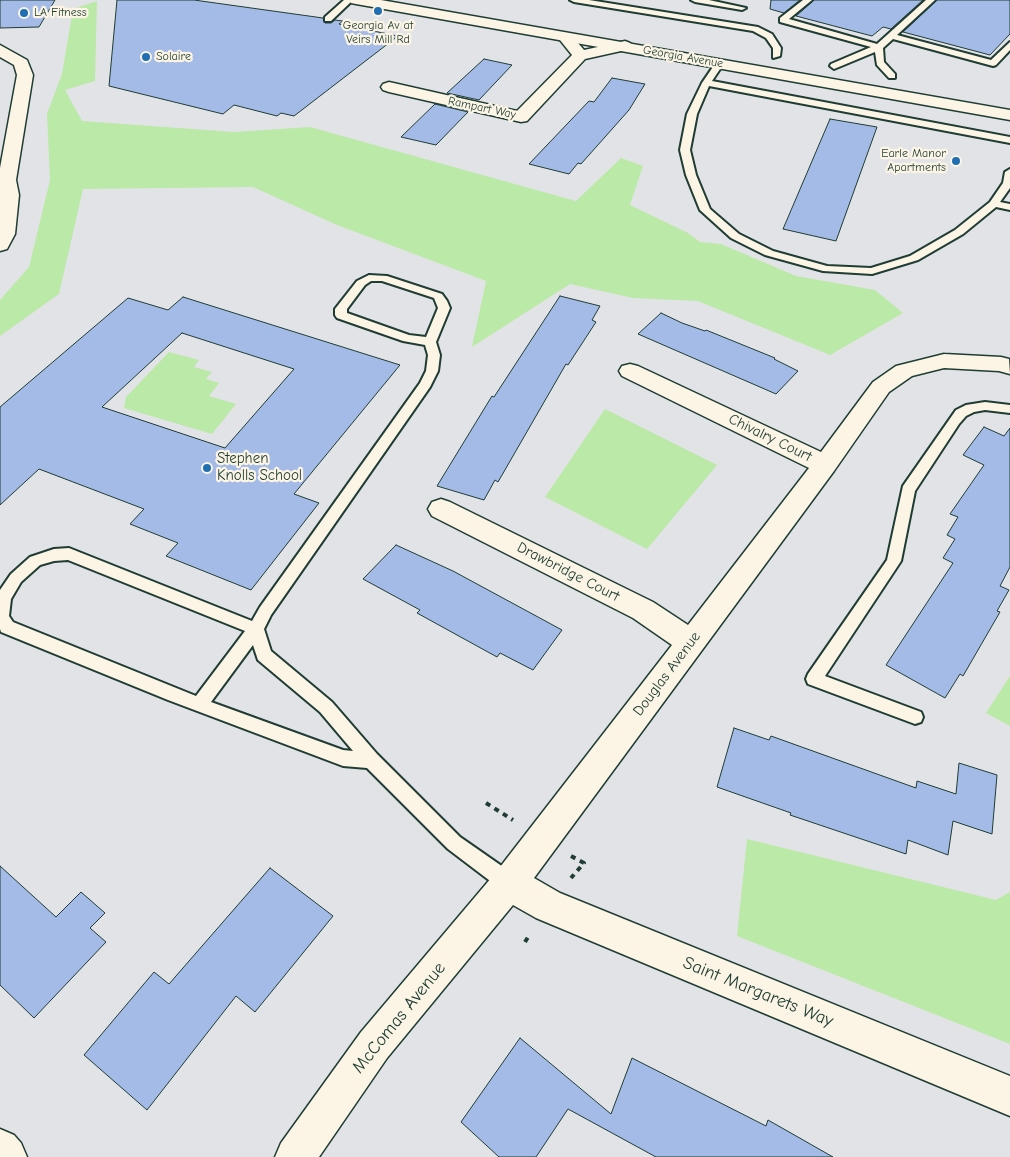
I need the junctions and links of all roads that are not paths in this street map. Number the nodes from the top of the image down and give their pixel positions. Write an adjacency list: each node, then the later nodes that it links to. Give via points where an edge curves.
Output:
1 (349, 0): 10 (lane)
2 (356, 0): 11 (street, Georgia Avenue)
3 (574, 0): 19 (lane, via 723,21 754,29 769,36 777,48)
4 (694, 0): 8 (lane)
5 (808, 0): 15 (lane, via 782,20)
6 (931, 0): 12 (lane)
7 (750, 2): 8 (lane)
8 (742, 8): 9 (lane)
9 (734, 13)
10 (328, 19)
11 (564, 35): 14 (street, Georgia Avenue); 18 (street)
12 (890, 36): 13 (lane, via 993,63); 15 (lane)
13 (1010, 45)
14 (624, 46): 18 (street); 22 (street, Georgia Avenue)
15 (879, 46): 23 (lane); 24 (lane, via 880,63)
16 (0, 50): 30 (street, via 21,63 25,75)
17 (757, 53): 19 (street)
18 (580, 55): 27 (street, Rampart Way, via 521,117)
19 (776, 56): 20 (street)
20 (795, 59)
21 (815, 62): 23 (street)
22 (720, 63): 26 (lane); 28 (street, Georgia Avenue)
23 (834, 66): 24 (street)
24 (892, 76): 25 (street)
25 (910, 79)
26 (706, 83): 29 (lane); 32 (lane, via 692,114 686,150 691,176 705,210 735,236 769,253 827,269 872,271 914,258 959,232)
27 (389, 87)
28 (1010, 115)
29 (1010, 140)
30 (6, 154): 34 (street, via 10,195 5,234)
31 (1010, 172): 32 (lane, via 1008,183)
32 (994, 204): 33 (lane)
33 (1010, 207)
34 (0, 245)
35 (430, 342): 35 (lane, via 444,308 438,296 430,292 383,278 369,278 361,283 341,309 341,315 349,318 407,338); 41 (lane, via 434,355 426,384 269,604)
36 (1010, 367): 39 (street, Chivalry Court, via 944,361 904,372 880,387)
37 (630, 371): 39 (street, Chivalry Court)
38 (1010, 409): 44 (lane, via 1000,406 971,408 954,421 908,490 894,561 814,679)
39 (825, 465): 42 (street, Douglas Avenue)
40 (442, 509): 42 (street, Drawbridge Court, via 643,610)
41 (256, 629): 43 (lane); 43 (lane, via 69,554 35,561 16,578 3,598 1,616 8,627); 45 (lane, via 264,655 326,707)
42 (691, 642): 46 (street, Douglas Avenue)
43 (200, 704): 45 (lane, via 343,758)
44 (915, 716)
45 (371, 760): 46 (lane, via 454,843)
46 (509, 883): 47 (street, Saint Margarets Way, via 548,906); 50 (street, McComas Avenue, via 374,1045)
47 (1010, 1096)
48 (0, 1149): 49 (street)
49 (8, 1157)
50 (295, 1157)

